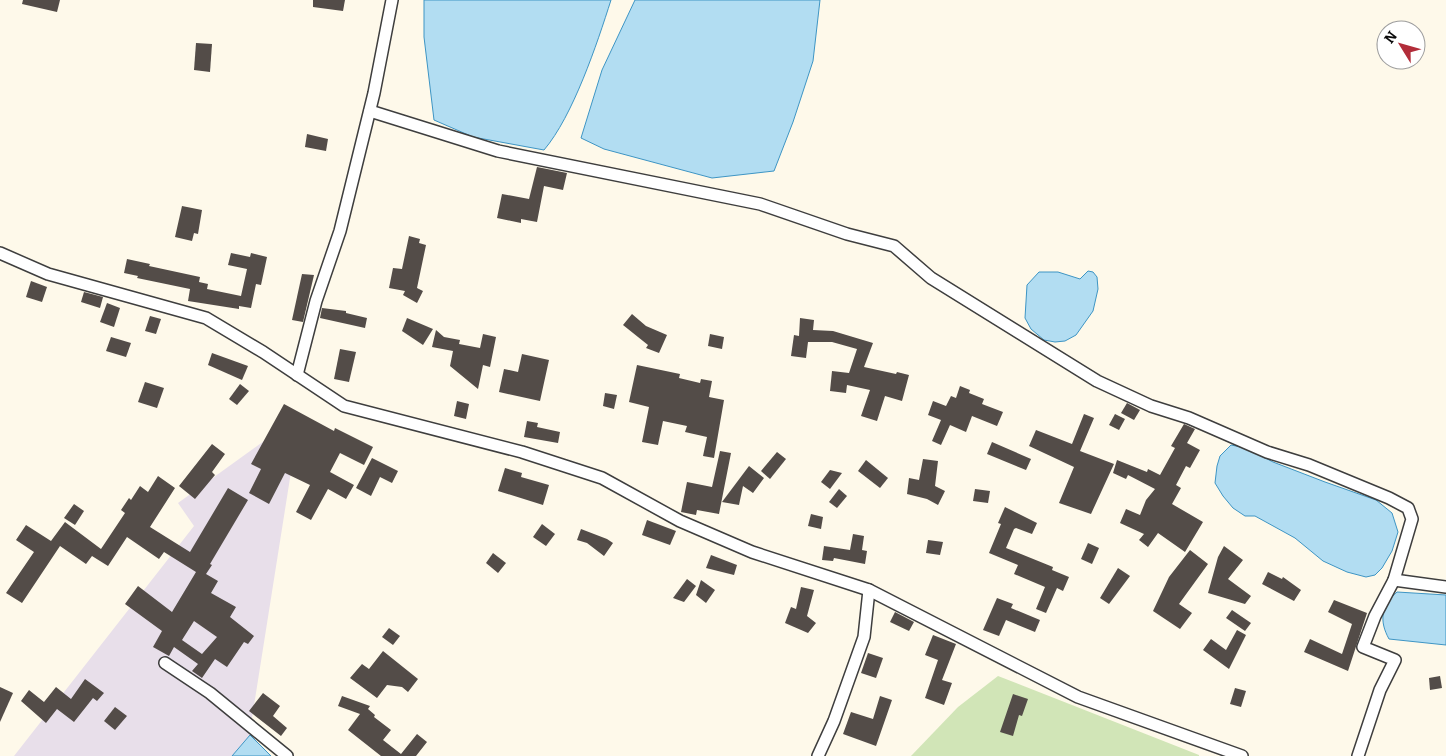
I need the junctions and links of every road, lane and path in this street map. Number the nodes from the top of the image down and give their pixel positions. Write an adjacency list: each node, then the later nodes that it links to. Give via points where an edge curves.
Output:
1 (392, 0): 2 (street)
2 (370, 111): 4 (street, via 340,231 316,301); 5 (street, via 498,152 760,204 847,234 894,246 931,278 1097,381 1408,508 1412,519)
3 (0, 253): 4 (street, via 48,274 206,318)
4 (298, 375): 7 (street, via 344,406 522,452 602,478 680,521 734,544)
5 (1394, 580): 6 (street); 12 (street, via 1374,616 1363,646 1395,660 1380,690)
6 (1446, 587)
7 (870, 590): 10 (street, via 864,637); 11 (street, via 1078,697)
8 (165, 663): 9 (street, via 210,693)
9 (287, 756)
10 (818, 756)
11 (1242, 756)
12 (1358, 756)

